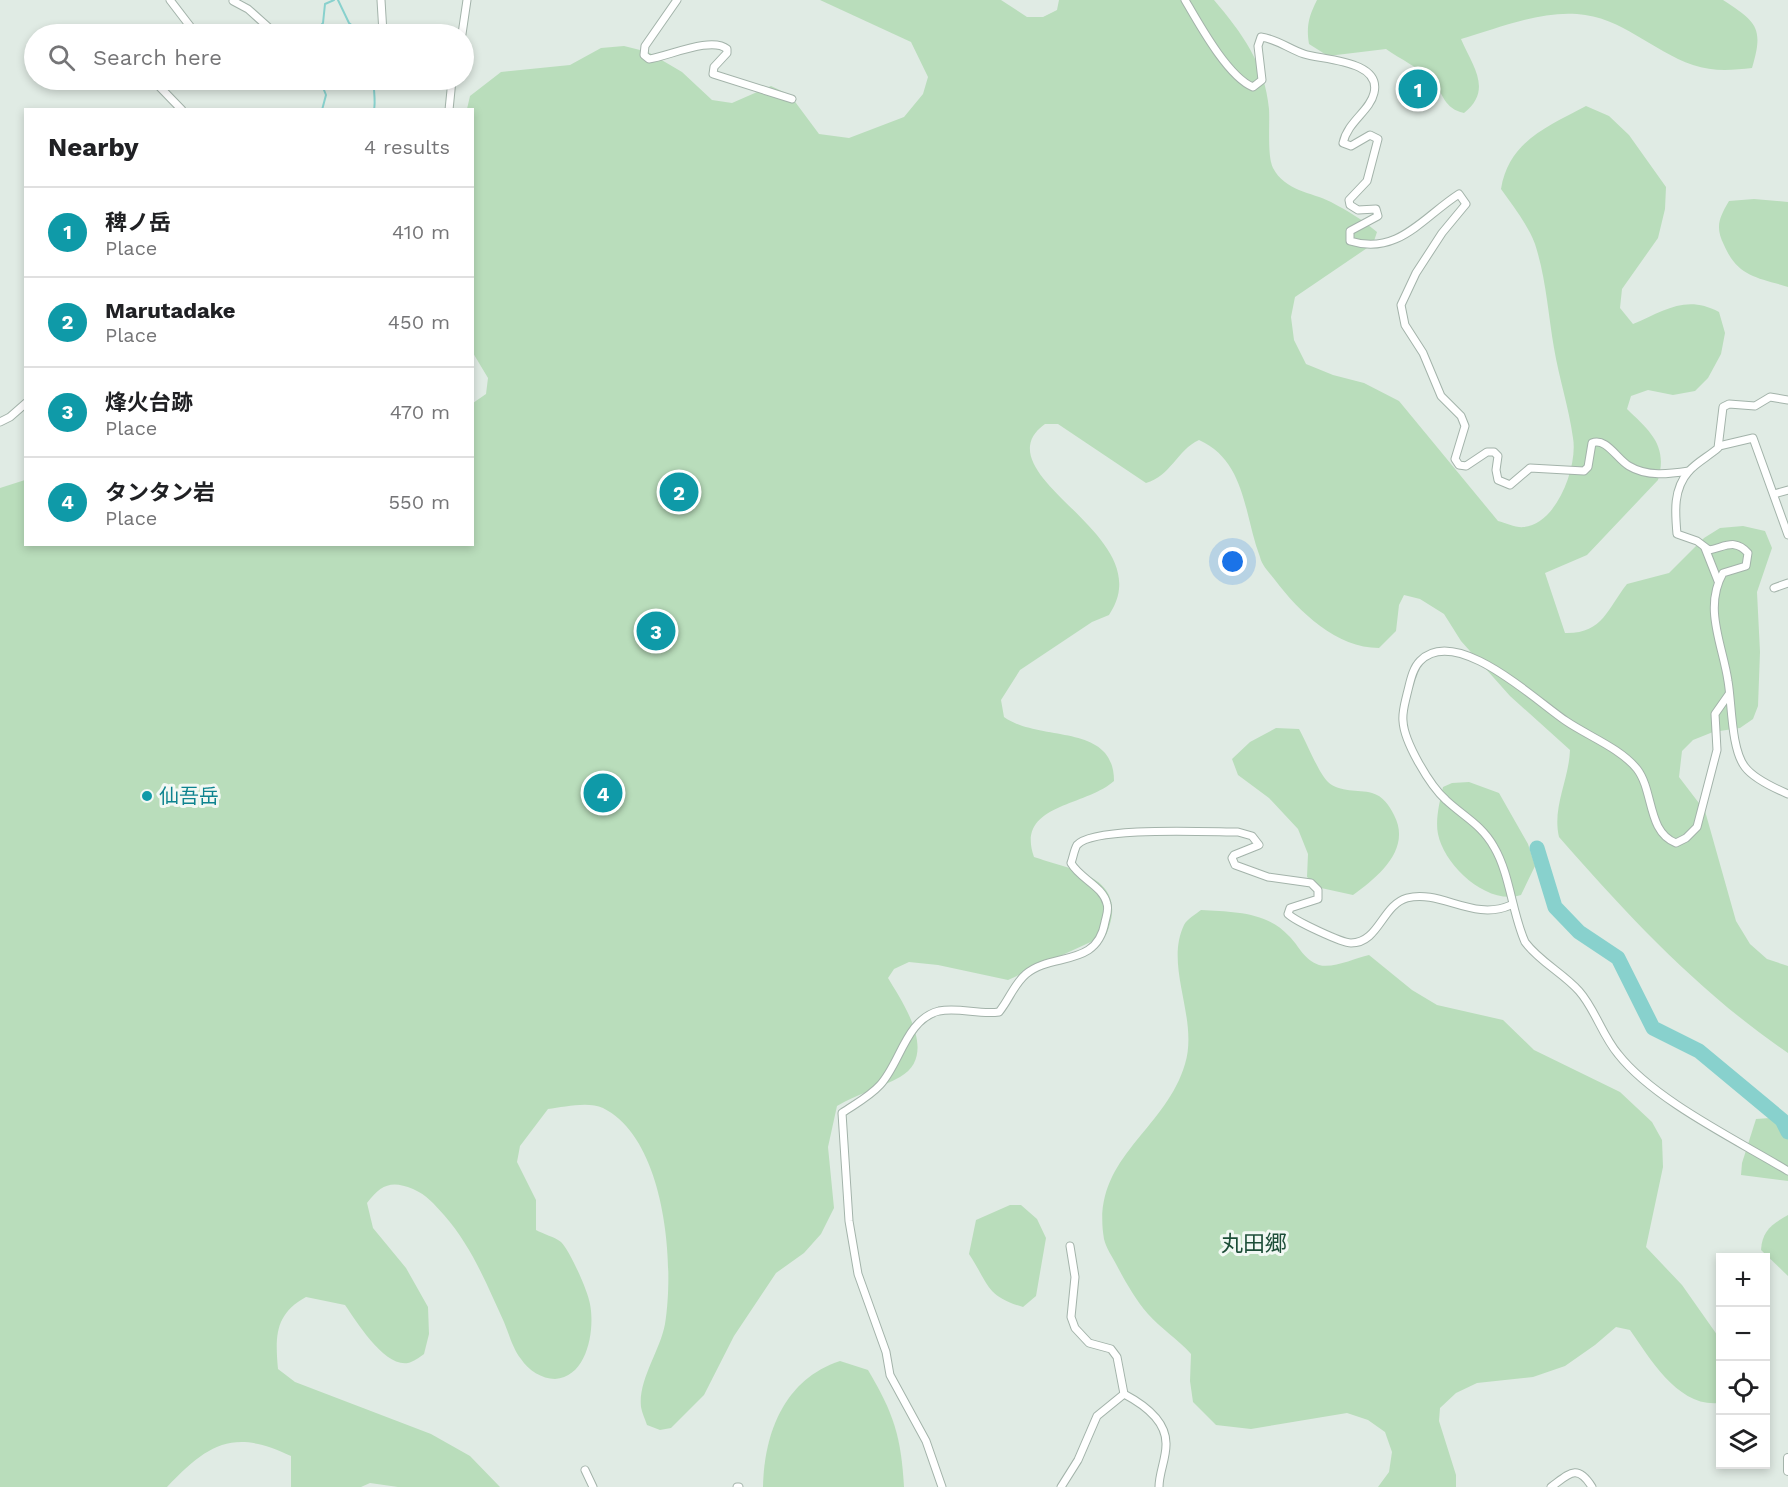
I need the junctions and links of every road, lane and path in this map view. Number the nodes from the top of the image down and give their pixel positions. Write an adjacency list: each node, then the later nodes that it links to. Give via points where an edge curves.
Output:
1 (170, 0): 7 (street)
2 (233, 0): 8 (street)
3 (381, 0): 9 (street)
4 (467, 0): 10 (street)
5 (676, 0): 13 (street, via 645,46 644,55 649,59 709,43 722,45 727,53 714,67 713,74)
6 (1185, 0): 20 (street, via 1205,32 1253,87 1262,80 1258,46 1261,37 1272,38 1306,55 1349,62 1370,77 1375,89 1372,100 1354,119 1342,143 1351,146 1370,135 1378,139 1367,181 1349,200 1358,210 1376,209 1378,216 1350,231 1350,241 1367,245 1400,239 1459,194 1464,198 1463,210 1442,233 1401,305 1405,325 1423,353 1441,396 1461,416 1465,426 1455,459 1459,465 1466,466 1487,452 1494,452 1498,456 1498,480 1510,485 1530,468 1584,471 1596,441 1638,471 1661,475)
7 (188, 24)
8 (265, 24)
9 (382, 24)
10 (463, 24)
11 (163, 90): 14 (street)
12 (451, 90): 15 (street)
13 (792, 99)
14 (180, 108)
15 (449, 108)
16 (1788, 400): 19 (street, via 1770,397 1755,406 1723,407)
17 (24, 406): 18 (street)
18 (0, 422)
19 (1719, 446): 20 (street); 22 (street, via 1753,438)
20 (1689, 471): 25 (street, via 1678,490 1674,509 1677,534)
21 (1788, 490): 22 (street)
22 (1774, 494): 23 (street)
23 (1785, 518): 24 (street)
24 (1788, 535)
25 (1704, 548): 26 (street); 26 (street, via 1733,543 1748,553 1746,566 1722,573)
26 (1718, 581): 29 (street, via 1716,638)
27 (1788, 583): 28 (street)
28 (1774, 588)
29 (1729, 694): 30 (street, via 1736,743 1744,766); 31 (street, via 1716,714 1717,750 1697,826 1676,843 1661,831 1644,782 1625,757 1473,657 1445,651 1419,662 1404,710 1406,735 1436,789 1473,820 1495,848)
30 (1788, 794)
31 (1511, 905): 32 (street, via 1525,942 1583,996 1617,1054 1640,1078); 39 (street, via 1489,912 1409,897 1394,903 1374,931 1350,943 1299,923 1288,914 1290,908 1318,899 1317,888 1311,883 1268,878 1234,865 1234,855 1259,845 1252,836 1238,832 1109,833 1077,846 1071,863 1101,892 1107,904 1103,936 1096,944 1084,953 1026,974 999,1012 953,1010 926,1018 903,1045 879,1086 842,1113 849,1221 858,1274 886,1352 890,1375 926,1441)
32 (1788, 1171)
33 (1070, 1246): 34 (street, via 1075,1277 1071,1317 1075,1329 1089,1343 1111,1349 1117,1357)
34 (1124, 1394): 40 (street, via 1097,1416); 41 (street, via 1154,1416 1164,1431 1166,1445)
35 (1788, 1458): 37 (street)
36 (585, 1470): 38 (street)
37 (1788, 1471)
38 (593, 1487)
39 (942, 1487)
40 (1061, 1487)
41 (1158, 1487)
42 (1551, 1487): 43 (street, via 1577,1472)
43 (1592, 1487)

